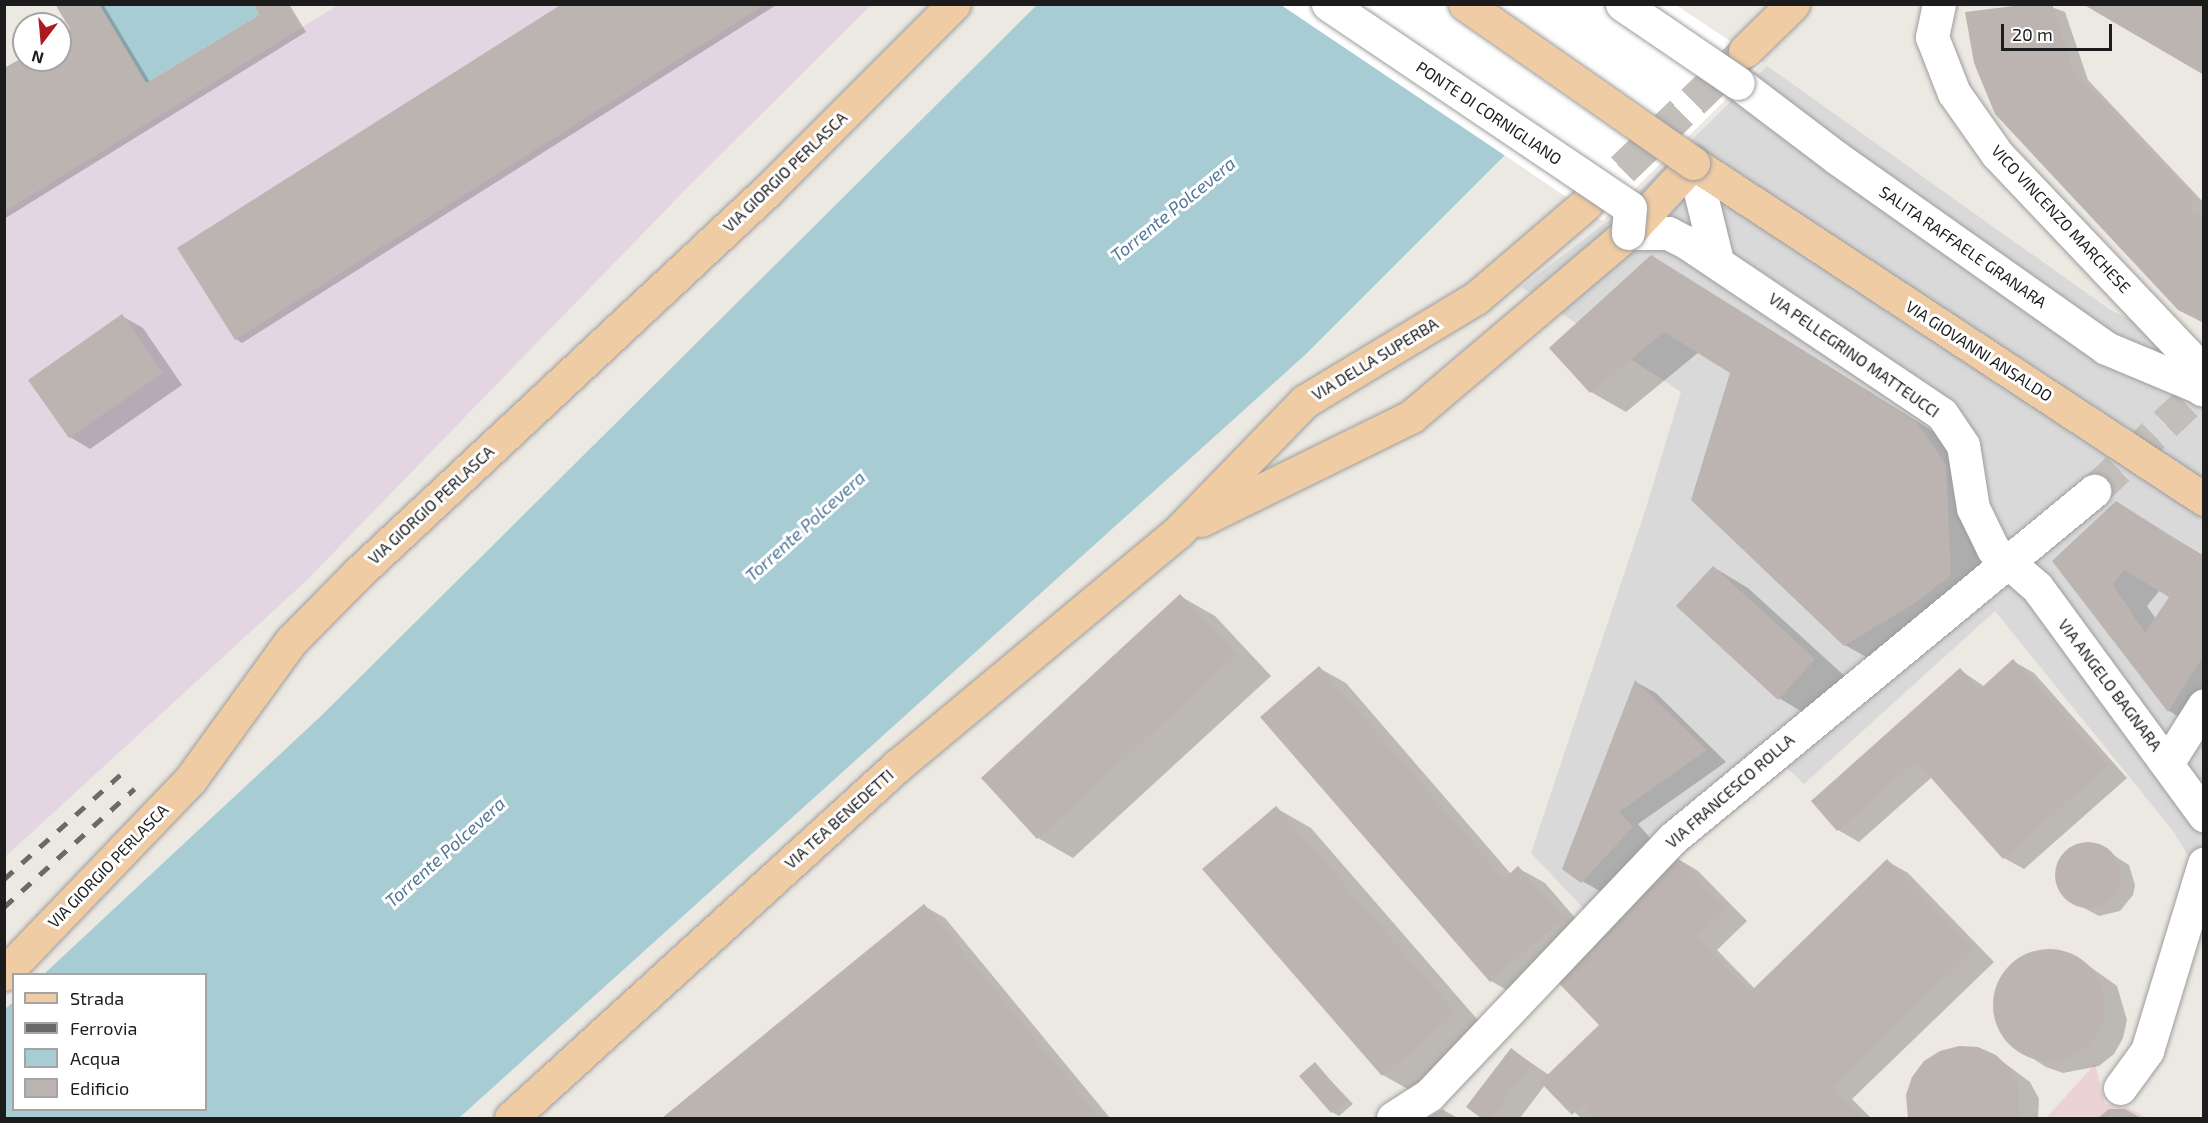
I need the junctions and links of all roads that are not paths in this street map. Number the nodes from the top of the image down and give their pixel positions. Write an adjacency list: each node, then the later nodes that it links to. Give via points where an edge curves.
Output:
1 (926, 4): 9 (main road, VIA GIORGIO PERLASCA)
2 (954, 4): 9 (main road, VIA GIORGIO PERLASCA)
3 (1328, 4): 12 (street, PONTE DI CORNIGLIANO, bridge, via 1630,208)
4 (1466, 4): 10 (main road, bridge)
5 (1622, 4): 14 (street, SALITA RAFFAELE GRANARA, bridge, via 2106,348)
6 (1793, 4): 8 (main road)
7 (1939, 4): 14 (street, VICO VINCENZO MARCHESE, via 1932,37 1954,93 1997,154 2196,364)
8 (1745, 51)
9 (892, 67): 23 (main road, VIA GIORGIO PERLASCA, via 767,191 358,573 291,641 190,780)
10 (1693, 163): 12 (main road); 13 (street); 16 (main road, VIA GIOVANNI ANSALDO)
11 (1587, 203): 17 (main road, VIA DELLA SUPERBA, via 1476,298 1305,401)
12 (1628, 233): 13 (street, VIA PELLEGRINO MATTEUCCI, via 1668,233); 17 (main road, via 1412,416)
13 (1717, 261): 18 (street, VIA PELLEGRINO MATTEUCCI, via 1942,414 1963,445 1973,508 1993,549)
14 (2197, 394)
15 (2094, 491): 18 (street, VIA FRANCESCO ROLLA)
16 (2204, 499)
17 (1178, 532): 25 (main road, VIA TEA BENEDETTI, via 897,766)
18 (2008, 565): 20 (street, VIA ANGELO BAGNARA, via 2037,587); 26 (street, VIA FRANCESCO ROLLA, via 1673,838 1429,1095)
19 (2204, 705): 20 (street)
20 (2168, 762): 21 (street, VIA ANGELO BAGNARA)
21 (2204, 814)
22 (2204, 863): 24 (street, via 2148,1051)
23 (4, 974)
24 (2120, 1088)
25 (511, 1119)
26 (1393, 1119)

